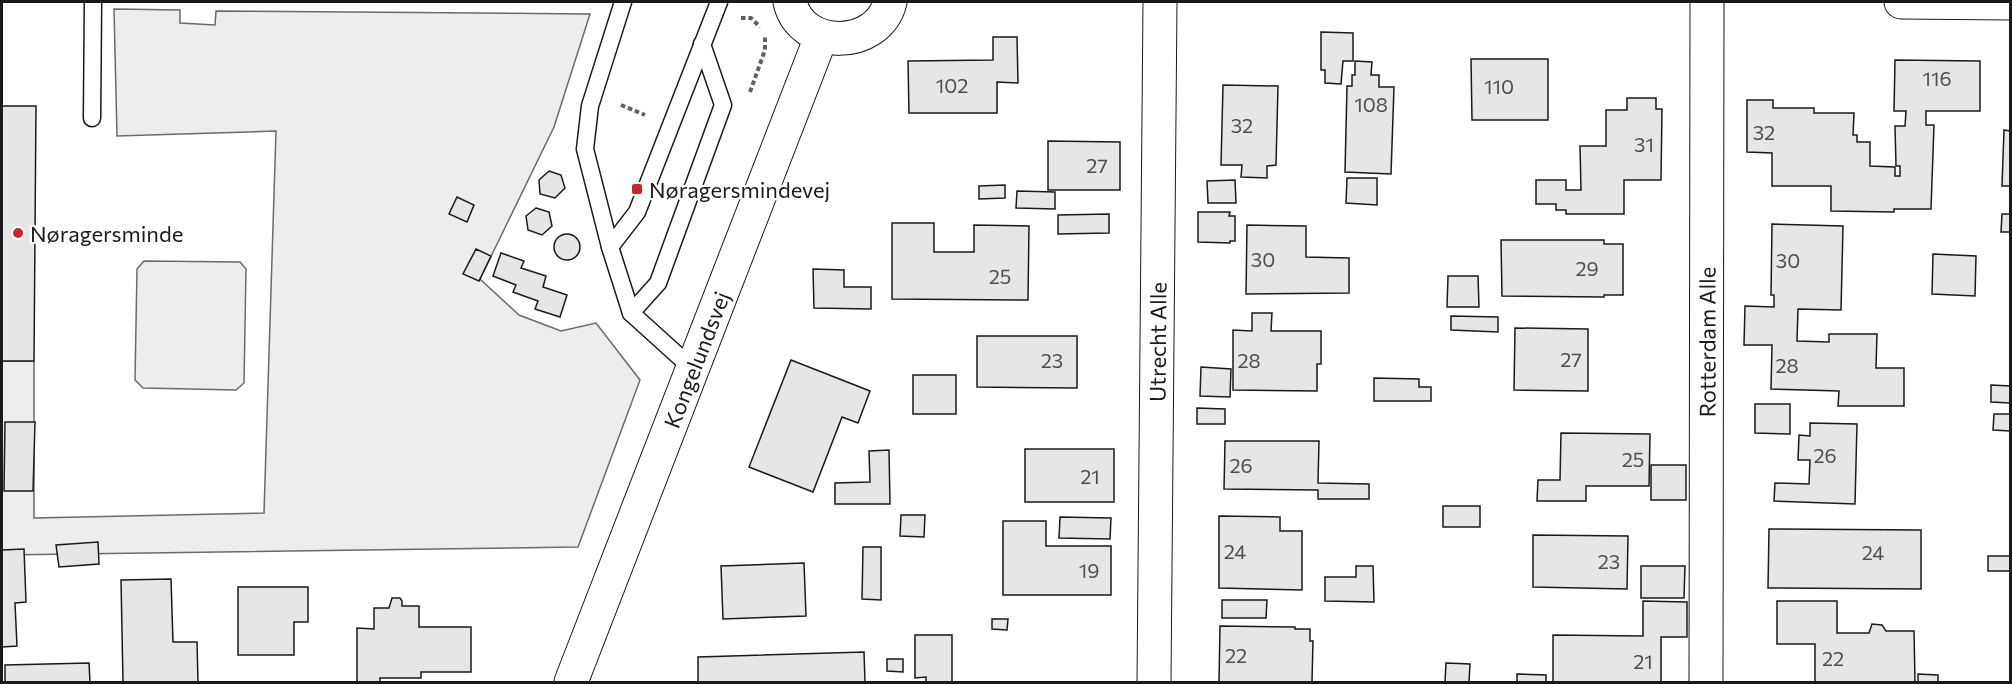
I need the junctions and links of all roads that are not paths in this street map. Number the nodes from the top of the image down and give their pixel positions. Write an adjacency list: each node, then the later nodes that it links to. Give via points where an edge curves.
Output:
1 (93, 2): 12 (lane)
2 (623, 2): 13 (lane, via 590,106 585,149)
3 (719, 2): 11 (lane)
4 (790, 2): 10 (street, via 803,25)
5 (890, 2): 10 (street, via 877,25 860,36 841,40)
6 (1160, 2): 17 (street, Utrecht Alle)
7 (1707, 2): 18 (street, Rotterdam Alle)
8 (1901, 2): 9 (street)
9 (2010, 3)
10 (821, 37): 15 (street, Kongelundsvej)
11 (702, 44): 13 (lane, via 637,212); 14 (lane, via 723,105 658,283)
12 (92, 118)
13 (610, 247): 14 (lane)
14 (631, 313): 15 (lane)
15 (694, 370): 16 (street, Kongelundsvej)
16 (571, 682)
17 (1154, 682)
18 (1706, 682)

